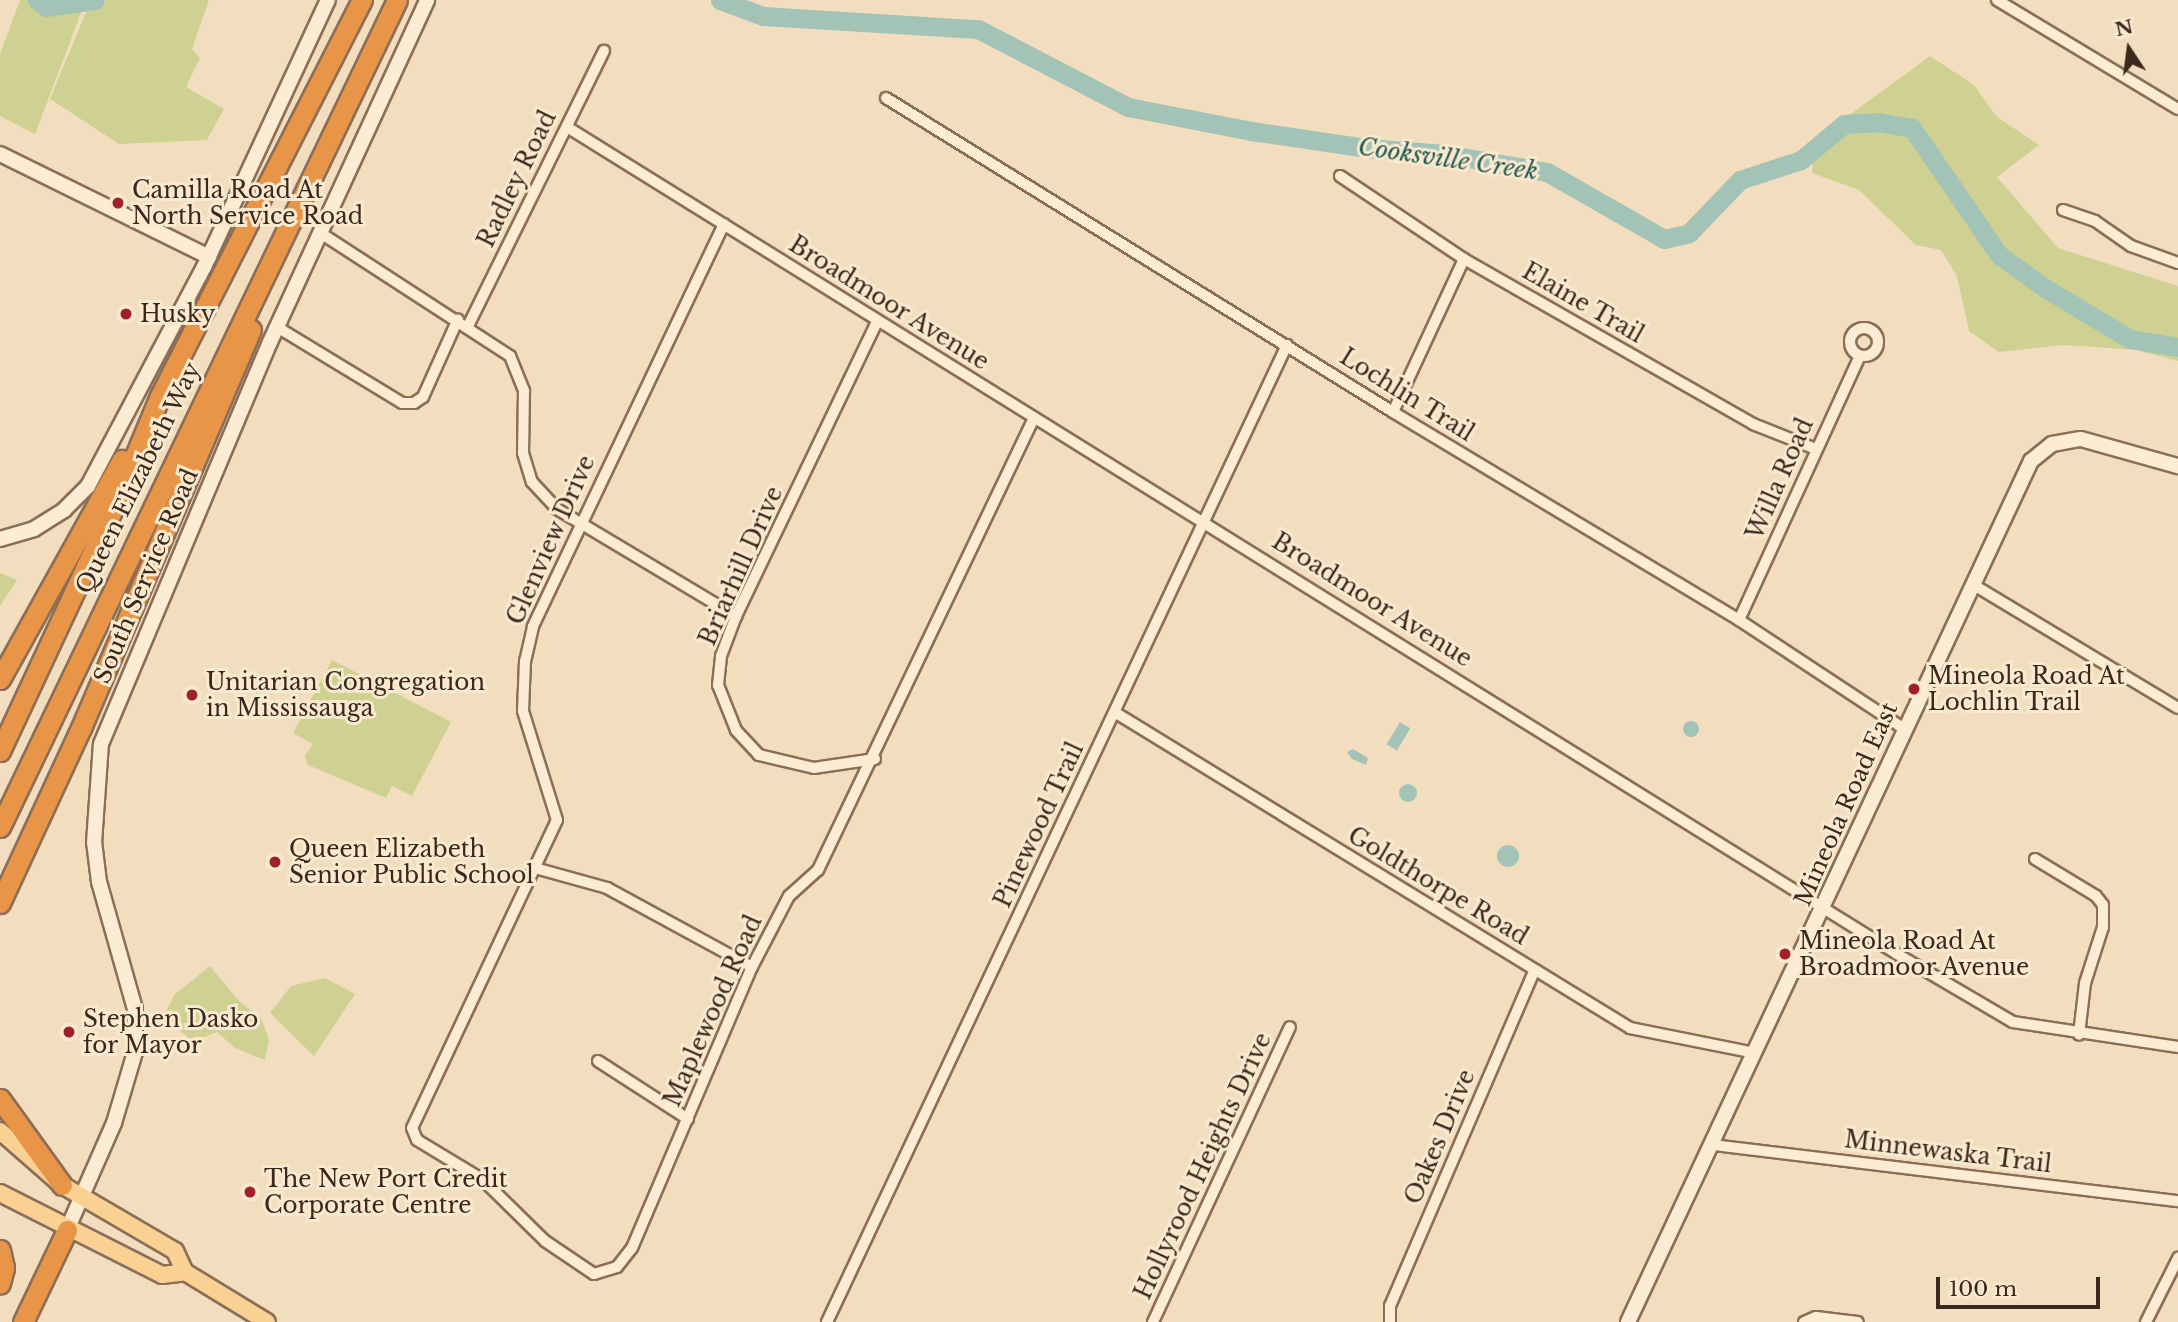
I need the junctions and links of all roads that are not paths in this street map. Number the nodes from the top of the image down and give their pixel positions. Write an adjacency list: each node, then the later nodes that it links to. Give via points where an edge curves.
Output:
1 (328, 0): 16 (street)
2 (362, 0): 25 (highway, Queen Elizabeth Way)
3 (397, 0): 15 (highway, Queen Elizabeth Way)
4 (427, 0): 14 (street, South Service Road)
5 (1997, 0): 8 (street)
6 (604, 51): 9 (street, Radley Road)
7 (886, 99): 23 (street, Lochlin Trail)
8 (2178, 109)
9 (567, 127): 13 (street, Broadmoor Avenue); 21 (street, Radley Road)
10 (0, 154): 16 (street)
11 (1340, 176): 17 (street, Elaine Trail)
12 (2063, 210): 18 (street, via 2095,221 2132,246)
13 (724, 224): 20 (street, Broadmoor Avenue); 31 (street, Glenview Drive)
14 (319, 232): 19 (street); 22 (street, South Service Road)
15 (278, 250): 42 (highway, Queen Elizabeth Way, via 174,456); 45 (highway, via 241,353)
16 (209, 257): 32 (street, via 88,486 64,510 34,529)
17 (1464, 259): 26 (street); 28 (street, Elaine Trail, via 1753,424)
18 (2178, 263)
19 (458, 319): 21 (street); 22 (street, via 423,397 414,403 402,403)
20 (877, 322): 27 (street, Broadmoor Avenue); 34 (street, Briarhill Drive)
21 (468, 326): 31 (street, via 510,356 524,391 523,453 532,482)
22 (277, 327): 61 (street, South Service Road, via 102,744 93,809 97,869 135,1009 136,1037 130,1081)
23 (1287, 345): 26 (street, Lochlin Trail); 30 (street, Pinewood Trail)
24 (1860, 356): 28 (street, Willa Road)
25 (160, 396): 36 (highway); 40 (highway, Queen Elizabeth Way)
26 (1393, 412): 35 (street, Lochlin Trail)
27 (1034, 418): 30 (street, Broadmoor Avenue); 41 (street, Maplewood Road)
28 (1816, 449): 35 (street, Willa Road)
29 (2178, 466): 33 (street, Mineola Road East, via 2071,440 2046,447 2031,461)
30 (1204, 520): 38 (street, Pinewood Trail); 46 (street, Broadmoor Avenue)
31 (578, 524): 34 (street); 44 (street, Glenview Drive, via 533,627 525,661 523,711 557,820)
32 (0, 540)
33 (1974, 585): 37 (street); 39 (street, Mineola Road East)
34 (736, 616): 41 (street, Briarhill Drive, via 721,656 718,685 736,730 759,755 814,768)
35 (1739, 620): 39 (street, Lochlin Trail)
36 (0, 678)
37 (2178, 708)
38 (1116, 713): 48 (street, Goldthorpe Road); 70 (street, Pinewood Trail)
39 (1904, 729): 46 (street, Mineola Road East)
40 (0, 751)
41 (874, 759): 47 (street, Maplewood Road, via 818,870 789,897)
42 (0, 827)
43 (2035, 859): 50 (street, via 2096,896 2103,905 2103,927 2085,983)
44 (535, 868): 47 (street, via 607,888); 55 (street, Glenview Drive)
45 (0, 903)
46 (1825, 906): 50 (street, Broadmoor Avenue, via 2013,1022); 52 (street, Mineola Road East)
47 (751, 967): 56 (street, Maplewood Road)
48 (1535, 970): 52 (street, Goldthorpe Road, via 1630,1028); 72 (street, Oakes Drive, via 1390,1306)
49 (1290, 1027): 71 (street, Hollyrood Heights Drive)
50 (2079, 1035): 51 (street, Broadmoor Avenue)
51 (2178, 1047)
52 (1755, 1053): 58 (street, Mineola Road East)
53 (598, 1061): 56 (street)
54 (0, 1098): 59 (highway)
55 (418, 1114): 56 (street, Maplewood Road, via 412,1128 417,1140 483,1180 545,1241 594,1274 617,1267 632,1248)
56 (688, 1119)
57 (0, 1131): 59 (main road)
58 (1713, 1145): 62 (street, Minnewaska Trail); 73 (street, Mineola Road East)
59 (62, 1185): 61 (main road)
60 (0, 1193): 63 (main road)
61 (83, 1198): 63 (street, South Service Road); 66 (main road, via 175,1251)
62 (2178, 1201)
63 (67, 1230): 66 (main road, via 162,1275); 68 (highway)
64 (0, 1250): 67 (highway, via 4,1268)
65 (2178, 1258): 76 (street)
66 (185, 1272): 69 (main road)
67 (0, 1283)
68 (23, 1322)
69 (267, 1322)
70 (827, 1322)
71 (1153, 1322)
72 (1390, 1322)
73 (1628, 1322)
74 (1804, 1322): 75 (street, via 1816,1317)
75 (1858, 1322)
76 (2146, 1322)

